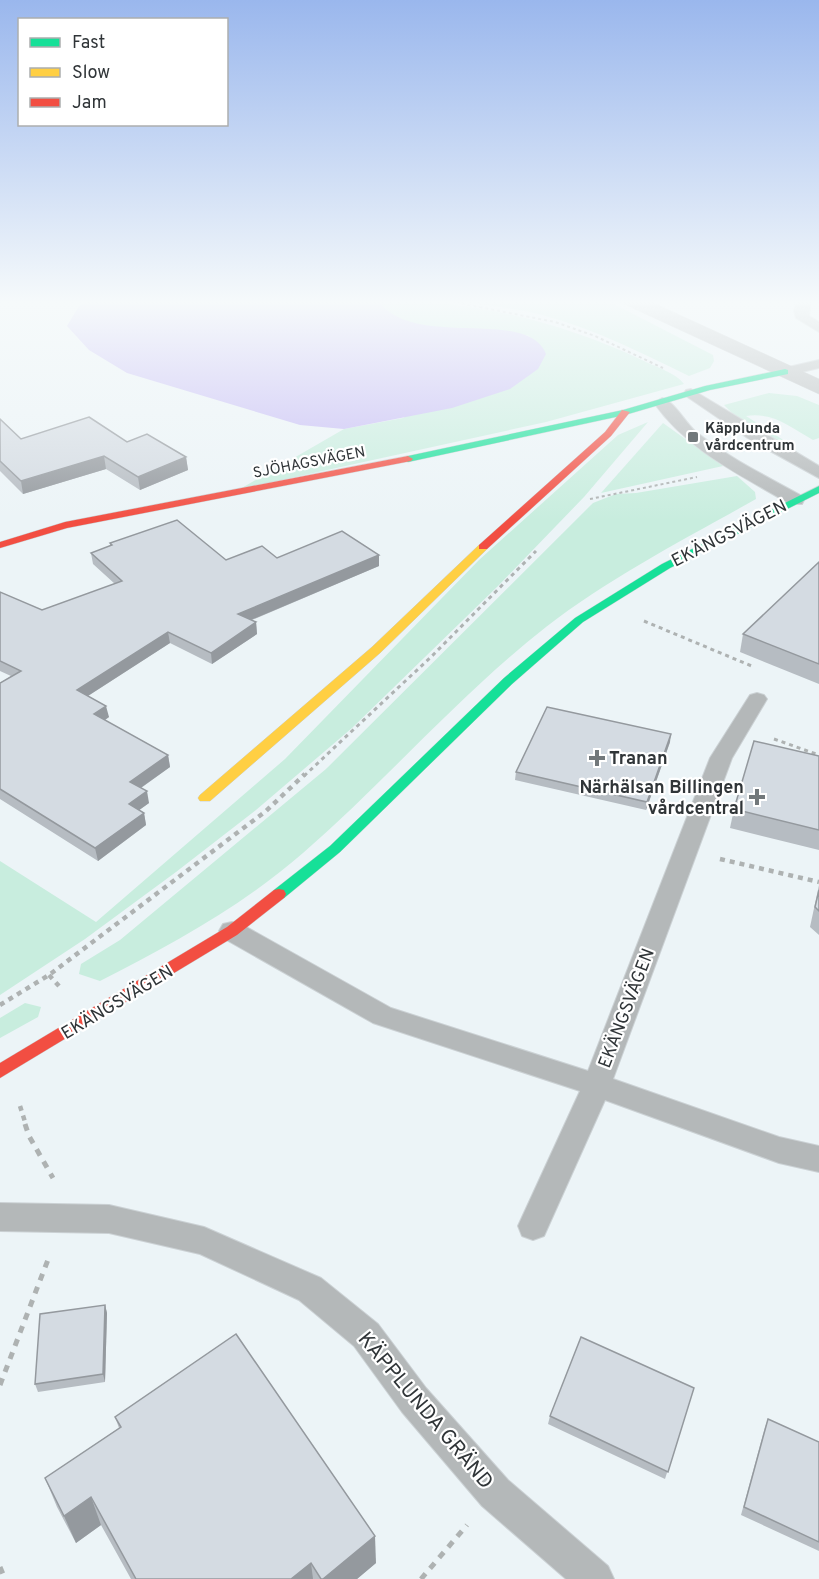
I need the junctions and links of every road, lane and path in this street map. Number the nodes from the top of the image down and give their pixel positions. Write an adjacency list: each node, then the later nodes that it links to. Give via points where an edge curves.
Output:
1 (677, 374): 5 (path)
2 (777, 374): 5 (street, SJÖHAGSVÄGEN)
3 (789, 374): 4 (street)
4 (819, 387)
5 (708, 388): 6 (street, SJÖHAGSVÄGEN)
6 (691, 393): 7 (street, SJÖHAGSVÄGEN); 9 (lane)
7 (662, 403): 8 (street, SJÖHAGSVÄGEN); 13 (lane, via 693,437)
8 (625, 412): 14 (street, SJÖHAGSVÄGEN, via 405,460 65,525); 20 (street, via 608,434 376,650)
9 (819, 473)
10 (698, 477): 12 (path)
11 (819, 489): 13 (street, EKÄNGSVÄGEN)
12 (586, 500)
13 (796, 500): 23 (street, EKÄNGSVÄGEN, via 666,566 579,620 508,681 335,849)
14 (0, 545)
15 (638, 619): 16 (path)
16 (756, 667)
17 (757, 699): 25 (lane, EKÄNGSVÄGEN, via 720,758)
18 (774, 738): 19 (path)
19 (819, 755)
20 (204, 798)
21 (716, 858): 22 (path)
22 (819, 882)
23 (232, 931): 24 (street, EKÄNGSVÄGEN); 25 (lane, EKÄNGSVÄGEN, via 382,1016)
24 (0, 1071)
25 (597, 1085): 26 (lane, via 779,1150); 28 (lane)
26 (819, 1159)
27 (0, 1217): 29 (lane, KÄPPLUNDA GRÄND, via 120,1221 204,1241 310,1289 366,1335 414,1400)
28 (533, 1226)
29 (495, 1493): 32 (path); 33 (lane, KÄPPLUNDA GRÄND)
30 (0, 1567): 31 (path)
31 (5, 1579)
32 (421, 1579)
33 (595, 1579)

